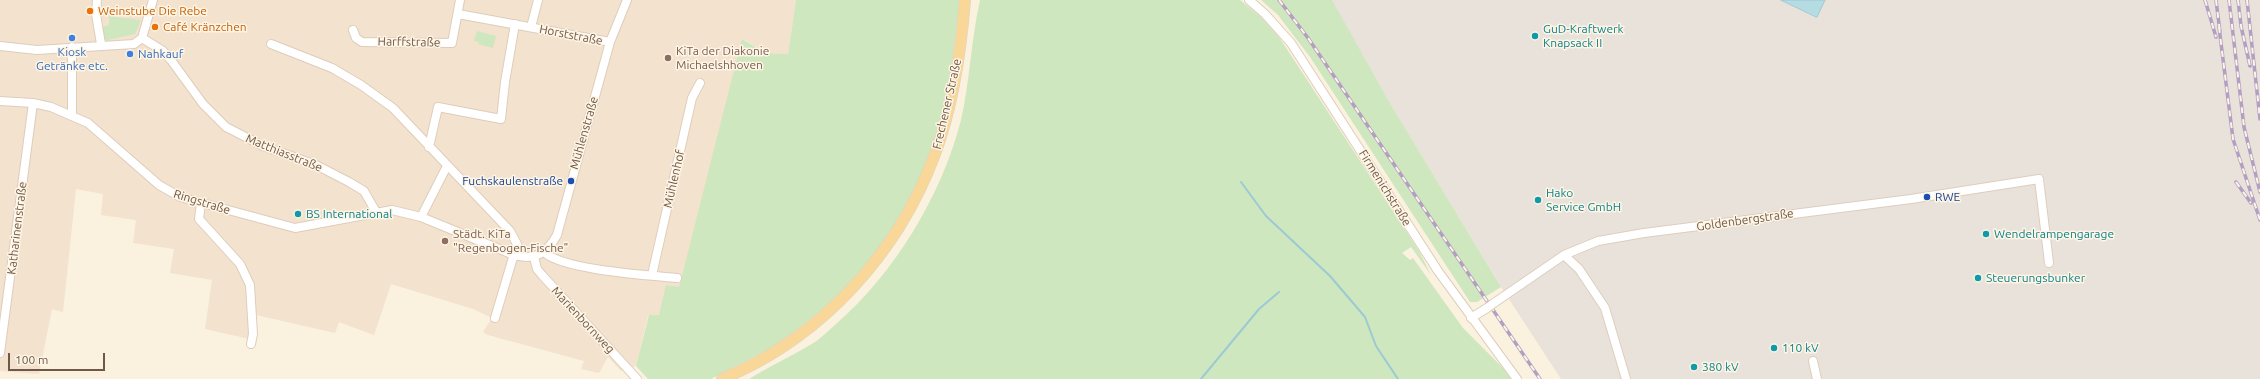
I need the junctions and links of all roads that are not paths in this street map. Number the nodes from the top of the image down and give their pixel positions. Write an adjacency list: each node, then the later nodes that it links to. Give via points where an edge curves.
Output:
1 (97, 0): 14 (street, via 96,14)
2 (153, 0): 12 (street)
3 (460, 0): 8 (street, Harffstraße)
4 (538, 0): 10 (street)
5 (627, 0): 13 (street, Mühlenstraße)
6 (965, 0): 41 (main road, Frechener Straße, via 957,64 944,128 925,180 896,233 858,282 829,312 779,350)
7 (1249, 0): 35 (street, Firmenichstraße, via 1278,27 1300,56)
8 (458, 14): 9 (street, Horststraße); 11 (street, Harffstraße, via 452,43 362,42 356,38)
9 (515, 24): 10 (street, Horststraße); 22 (street, via 504,82 501,119 438,107)
10 (531, 27): 13 (street, Horststraße)
11 (353, 30)
12 (142, 38): 14 (street, via 134,44); 25 (street, Matthiasstraße, via 163,51 203,104 226,127 263,146 316,165 349,182 364,191)
13 (610, 42): 27 (street, Mühlenstraße, via 557,234)
14 (101, 44): 17 (street)
15 (271, 44): 22 (street, via 313,59 361,85 393,108)
16 (0, 46): 17 (street, via 37,50)
17 (72, 46): 21 (street)
18 (700, 83): 32 (street, Mühlenhof, via 692,98)
19 (0, 100): 20 (street, Ringstraße)
20 (33, 103): 21 (street, Ringstraße); 36 (street, Katharinenstraße)
21 (72, 116): 24 (street, Ringstraße, via 95,128 159,185 180,197)
22 (429, 147): 23 (street)
23 (447, 166): 26 (street); 28 (street, via 510,231 517,244)
24 (201, 203): 25 (street, Ringstraße, via 295,228); 37 (street, via 199,219 240,264 250,285 253,334)
25 (376, 212): 26 (street, via 392,210)
26 (421, 217): 28 (street)
27 (545, 253): 30 (street); 32 (street, via 556,260)
28 (514, 255): 30 (street); 34 (street)
29 (1564, 255): 31 (street, Goldenbergstraße, via 1586,245 1622,236 1911,199 2039,179); 35 (street, Goldenbergstraße); 43 (street, via 1579,269 1605,308)
30 (534, 257): 40 (street, Marienbornweg, via 537,269 542,275)
31 (2049, 263)
32 (652, 275): 33 (street)
33 (677, 278)
34 (495, 318)
35 (1471, 318): 42 (street, Firmenichstraße)
36 (1, 339): 38 (street, Katharinenstraße)
37 (251, 344)
38 (0, 354)
39 (1813, 361): 44 (street)
40 (637, 379)
41 (722, 379)
42 (1517, 379)
43 (1626, 379)
44 (1817, 379)

